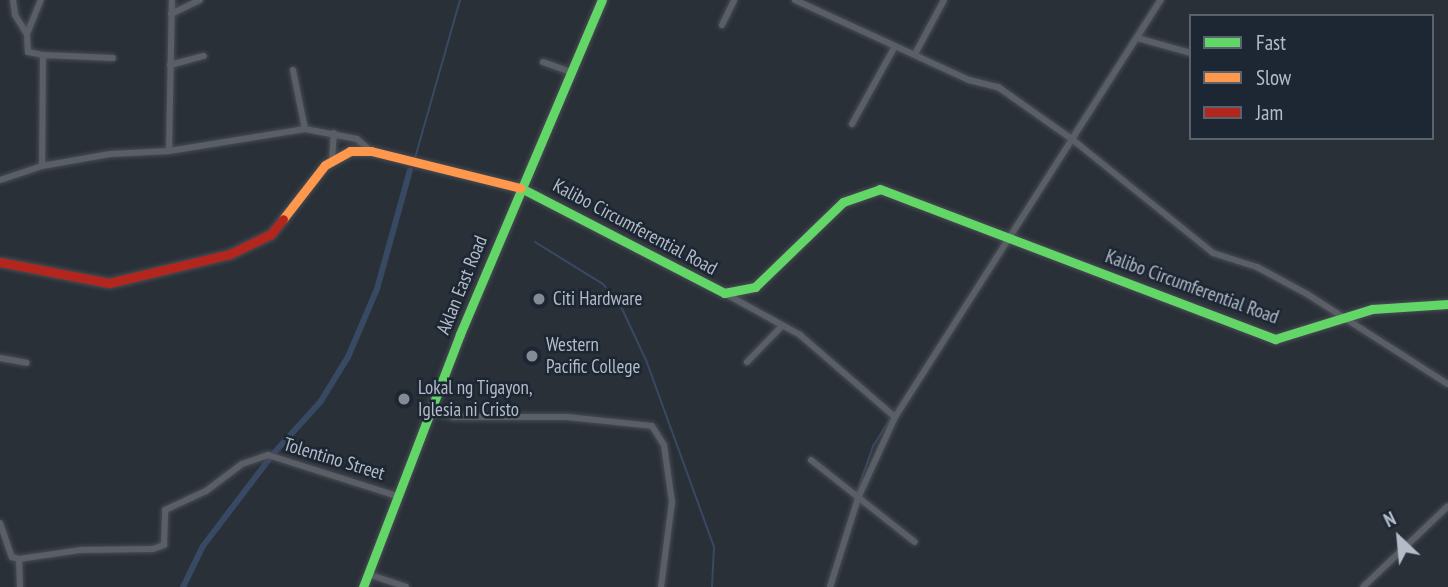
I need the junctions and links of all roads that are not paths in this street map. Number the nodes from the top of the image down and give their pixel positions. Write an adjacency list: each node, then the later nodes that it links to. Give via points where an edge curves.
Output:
1 (13, 0): 12 (street, via 15,16)
2 (41, 0): 12 (street)
3 (172, 0): 10 (street)
4 (200, 0): 10 (street)
5 (603, 0): 23 (main road, Aklan East Road)
6 (734, 0): 11 (street)
7 (795, 0): 14 (street)
8 (944, 0): 16 (street)
9 (1161, 0): 13 (street)
10 (171, 14): 21 (street)
11 (722, 25)
12 (27, 34): 17 (street, via 28,52)
13 (1138, 38): 15 (street); 27 (street)
14 (894, 48): 16 (street); 24 (street)
15 (1189, 52)
16 (915, 54): 27 (street, via 969,80 998,87)
17 (43, 55): 19 (street); 31 (street)
18 (204, 56): 21 (street)
19 (113, 58)
20 (543, 62): 23 (street)
21 (170, 65): 28 (street)
22 (293, 70): 25 (street)
23 (570, 72): 33 (main road, Aklan East Road)
24 (852, 124)
25 (305, 129): 26 (street); 28 (street)
26 (334, 133): 29 (street, via 363,142); 30 (street)
27 (1073, 140): 34 (street); 38 (street, via 1213,253 1257,267)
28 (169, 151): 31 (street, via 110,154)
29 (371, 151): 30 (main road, Kalibo Circumferential Road, via 350,151); 33 (main road, Kalibo Circumferential Road)
30 (332, 160): 35 (main road, via 278,227 253,246 230,254 110,283)
31 (42, 166): 32 (street)
32 (0, 180)
33 (521, 188): 36 (main road, Kalibo Circumferential Road); 44 (main road, Aklan East Road)
34 (1009, 238): 36 (main road, Kalibo Circumferential Road, via 880,189 843,202 755,287); 38 (main road, Kalibo Circumferential Road, via 1275,340); 45 (street)
35 (0, 261)
36 (724, 293): 39 (street)
37 (1448, 304): 38 (main road, Kalibo Circumferential Road, via 1372,309)
38 (1340, 319): 43 (street)
39 (782, 326): 41 (street); 45 (street)
40 (0, 358): 42 (street)
41 (747, 362)
42 (27, 363)
43 (1448, 384)
44 (431, 411): 47 (main road, Aklan East Road); 59 (street, via 453,417 568,417 652,426 664,445 672,502)
45 (895, 417): 48 (street)
46 (811, 460): 48 (street)
47 (397, 496): 54 (street, Tolentino Street, via 320,468 298,467 268,455 255,457 206,491 166,510 164,545 159,548 81,550); 55 (main road, Aklan East Road)
48 (858, 498): 53 (street); 60 (street)
49 (1448, 506): 61 (street)
50 (0, 523): 51 (street)
51 (7, 533): 52 (street); 54 (street, via 12,556)
52 (0, 537)
53 (915, 542)
54 (19, 559): 56 (street)
55 (368, 574): 57 (main road, Aklan East Road); 58 (street)
56 (20, 587)
57 (363, 587)
58 (406, 587)
59 (661, 587)
60 (830, 587)
61 (1363, 587)

